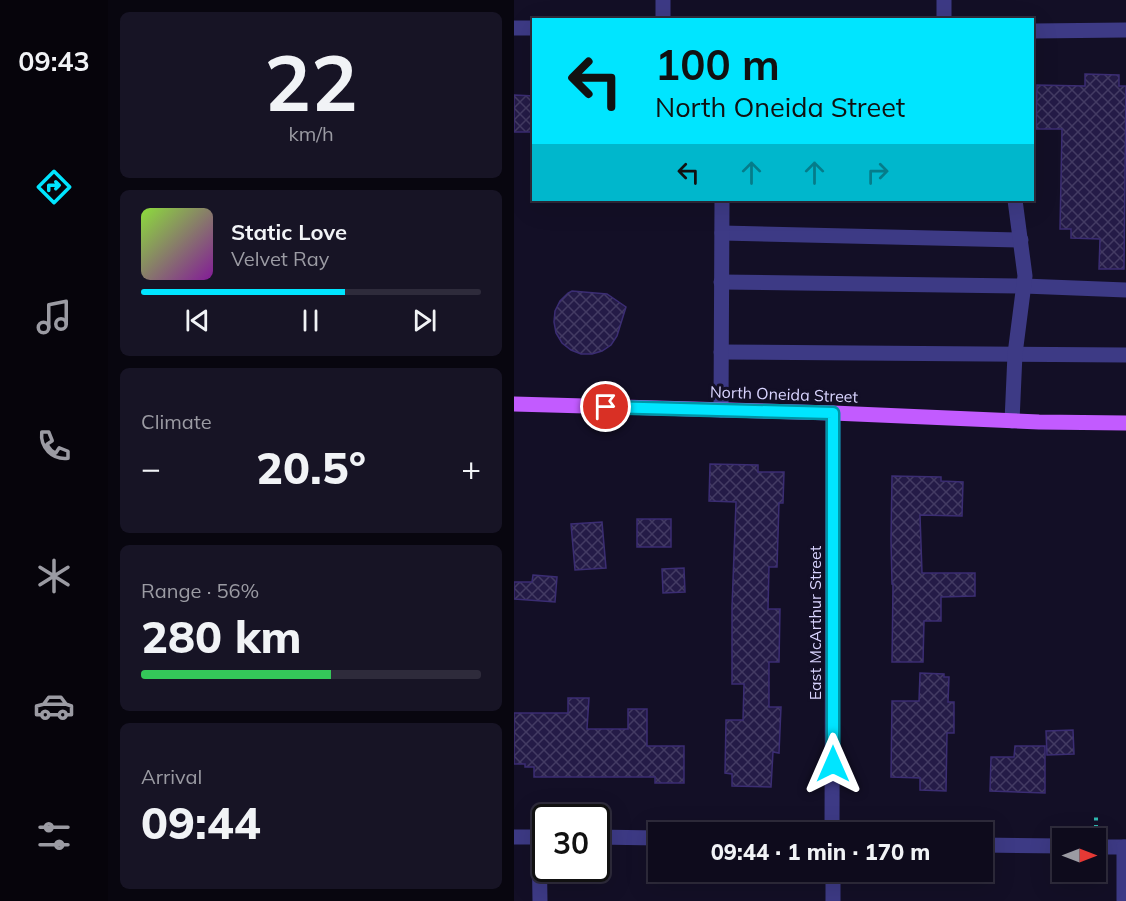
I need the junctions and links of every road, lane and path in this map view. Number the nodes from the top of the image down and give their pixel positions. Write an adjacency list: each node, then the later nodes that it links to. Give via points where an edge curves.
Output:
1 (663, 0): 3 (street)
2 (944, 0): 4 (street)
3 (663, 18)
4 (944, 18)
5 (514, 28): 6 (street)
6 (532, 28)
7 (1126, 30): 8 (street)
8 (1034, 31)
9 (722, 201): 11 (street)
10 (1015, 201): 12 (street)
11 (722, 234): 12 (street); 13 (street)
12 (1021, 240): 14 (street)
13 (721, 282): 14 (street); 16 (street)
14 (1024, 286): 15 (street); 17 (street)
15 (1126, 290)
16 (721, 352): 17 (street); 20 (street)
17 (1015, 354): 18 (street); 22 (street)
18 (1126, 355)
19 (514, 404): 20 (main road, North Oneida Street)
20 (721, 410): 21 (main road, North Oneida Street)
21 (833, 413): 22 (main road, North Oneida Street); 24 (street, East McArthur Street)
22 (1012, 421): 23 (main road, North Oneida Street)
23 (1126, 423)
24 (832, 822)
25 (514, 837): 26 (street)
26 (532, 837)
27 (610, 837): 28 (street)
28 (648, 838)
29 (993, 845): 30 (street)
30 (1052, 846)
31 (1106, 846): 32 (street)
32 (1125, 847): 37 (street)
33 (541, 882): 35 (street)
34 (833, 882): 36 (street)
35 (540, 901)
36 (832, 901)
37 (1124, 901)

